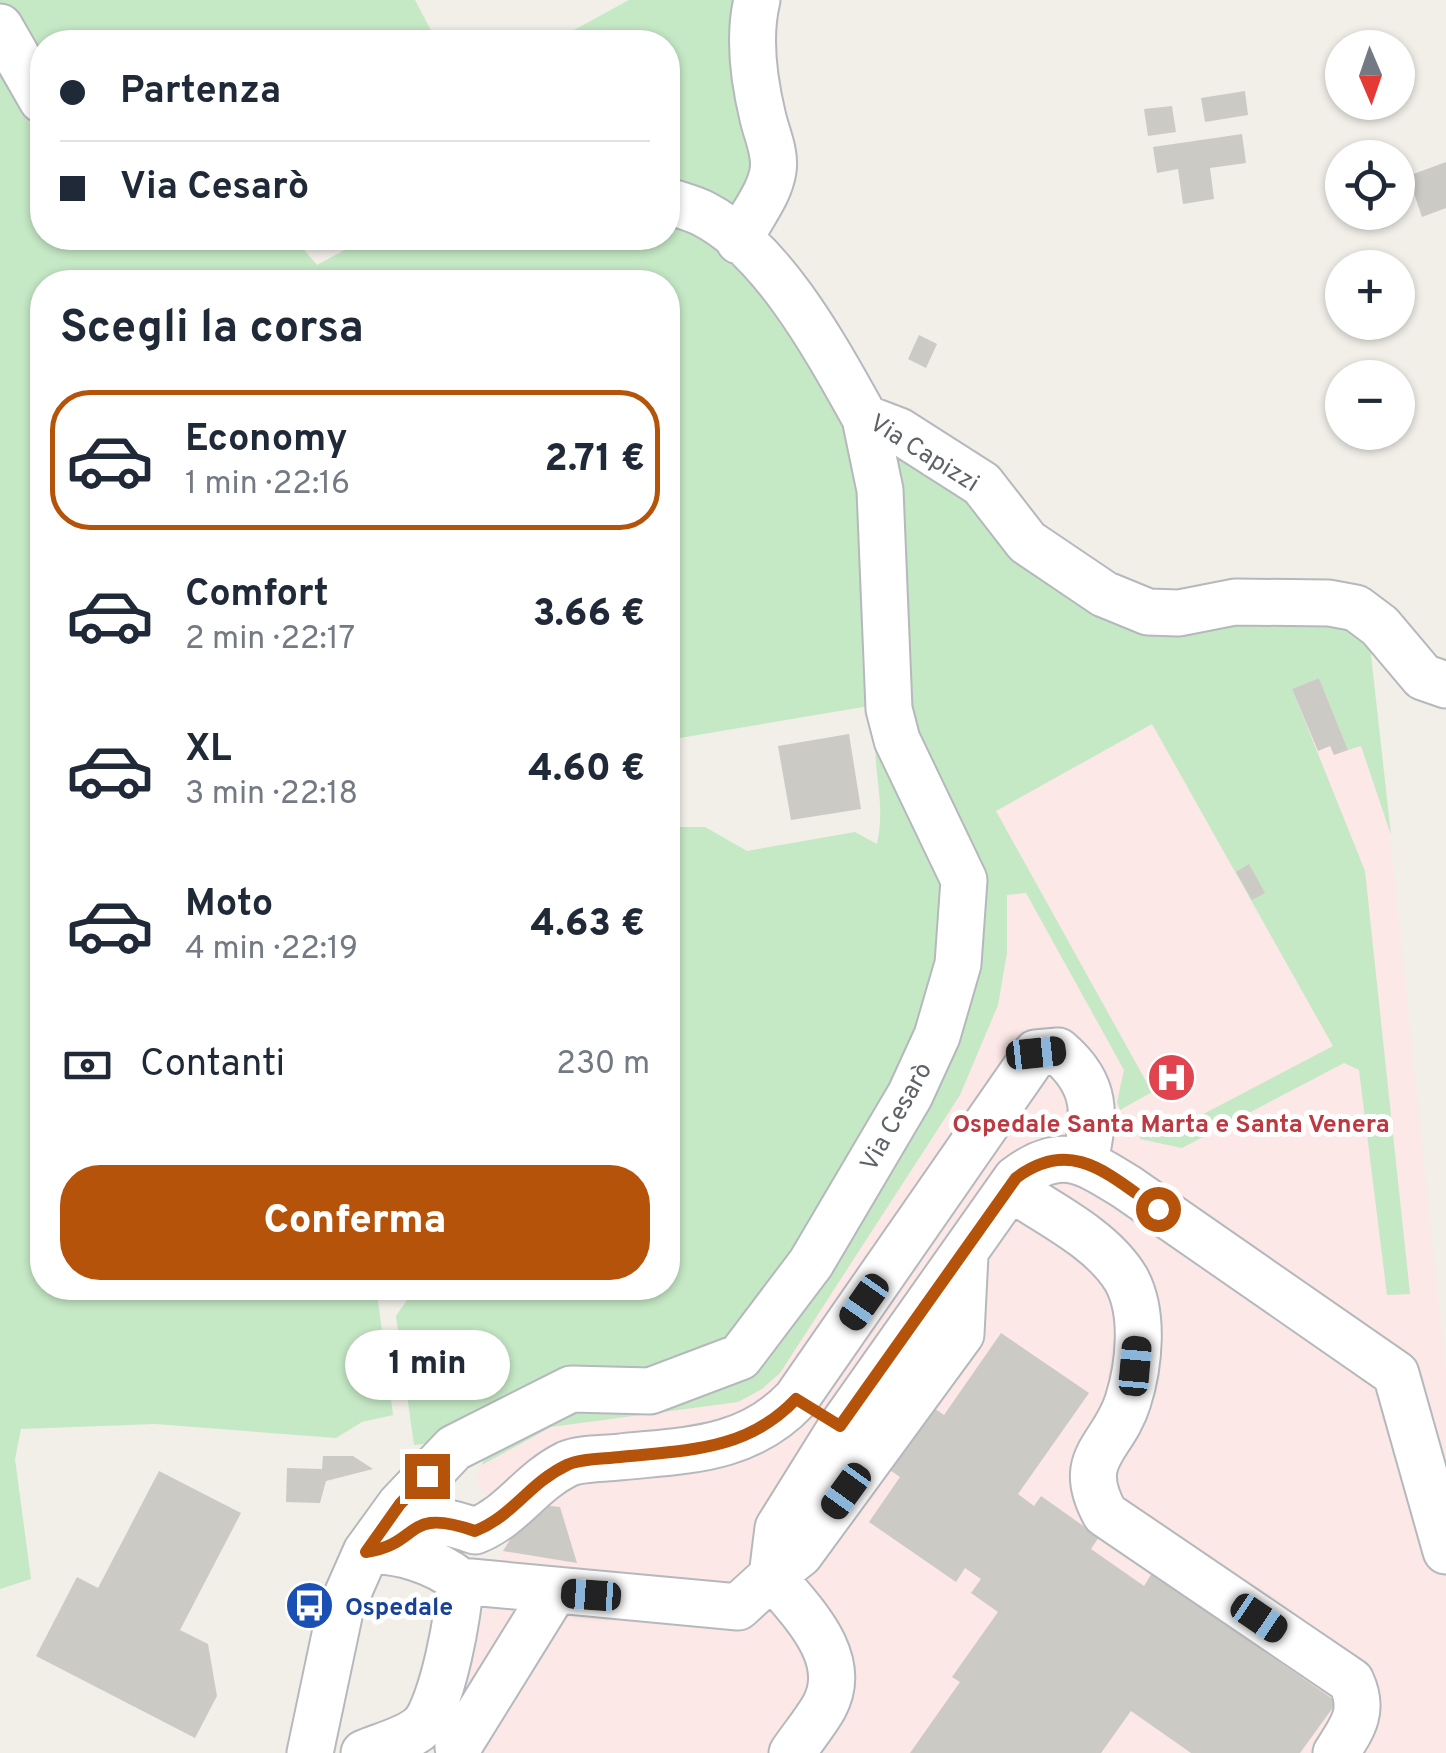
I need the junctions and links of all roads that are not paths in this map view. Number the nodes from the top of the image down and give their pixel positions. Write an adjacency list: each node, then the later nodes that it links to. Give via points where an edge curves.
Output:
1 (756, 0): 5 (street, via 752,46 774,159 769,189)
2 (0, 27): 3 (street)
3 (30, 79)
4 (680, 205): 5 (street, Via Capizzi, via 705,214)
5 (739, 242): 6 (street, Via Capizzi, via 808,316)
6 (865, 418): 7 (street, Via Capizzi, via 899,431 982,484 1026,542 1104,594 1148,612 1235,602 1356,608 1423,676); 14 (street, Via Cesarò, via 880,490 888,710 964,880 958,964 938,1036 811,1262 740,1358 650,1391 571,1390 454,1448 400,1504)
7 (1446, 686)
8 (1085, 1162): 9 (street, via 1093,1122 1082,1071 1058,1051 1036,1053); 10 (street, via 1056,1157 1034,1164); 15 (street, via 1396,1374)
9 (954, 1172): 10 (street); 12 (street)
10 (1005, 1196): 11 (street); 23 (street, via 1092,1243 1126,1280 1138,1323 1135,1366 1128,1404 1092,1470 1105,1514 1351,1681 1360,1699 1356,1723)
11 (965, 1255): 13 (street); 16 (street, via 961,1334 800,1554)
12 (796, 1399): 13 (street); 14 (street, via 773,1424 734,1441 569,1463 522,1494 501,1521 475,1531 424,1522)
13 (840, 1426): 16 (street, via 778,1528)
14 (376, 1550): 17 (street); 20 (street, Via Cesarò, via 340,1611)
15 (1446, 1551)
16 (772, 1576): 18 (street, via 738,1606); 22 (street, via 816,1630 832,1670 825,1704)
17 (460, 1581): 18 (street); 19 (street, via 436,1700)
18 (554, 1592): 19 (street)
19 (448, 1742): 21 (street)
20 (310, 1753)
21 (364, 1753)
22 (792, 1753)
23 (1336, 1753)

